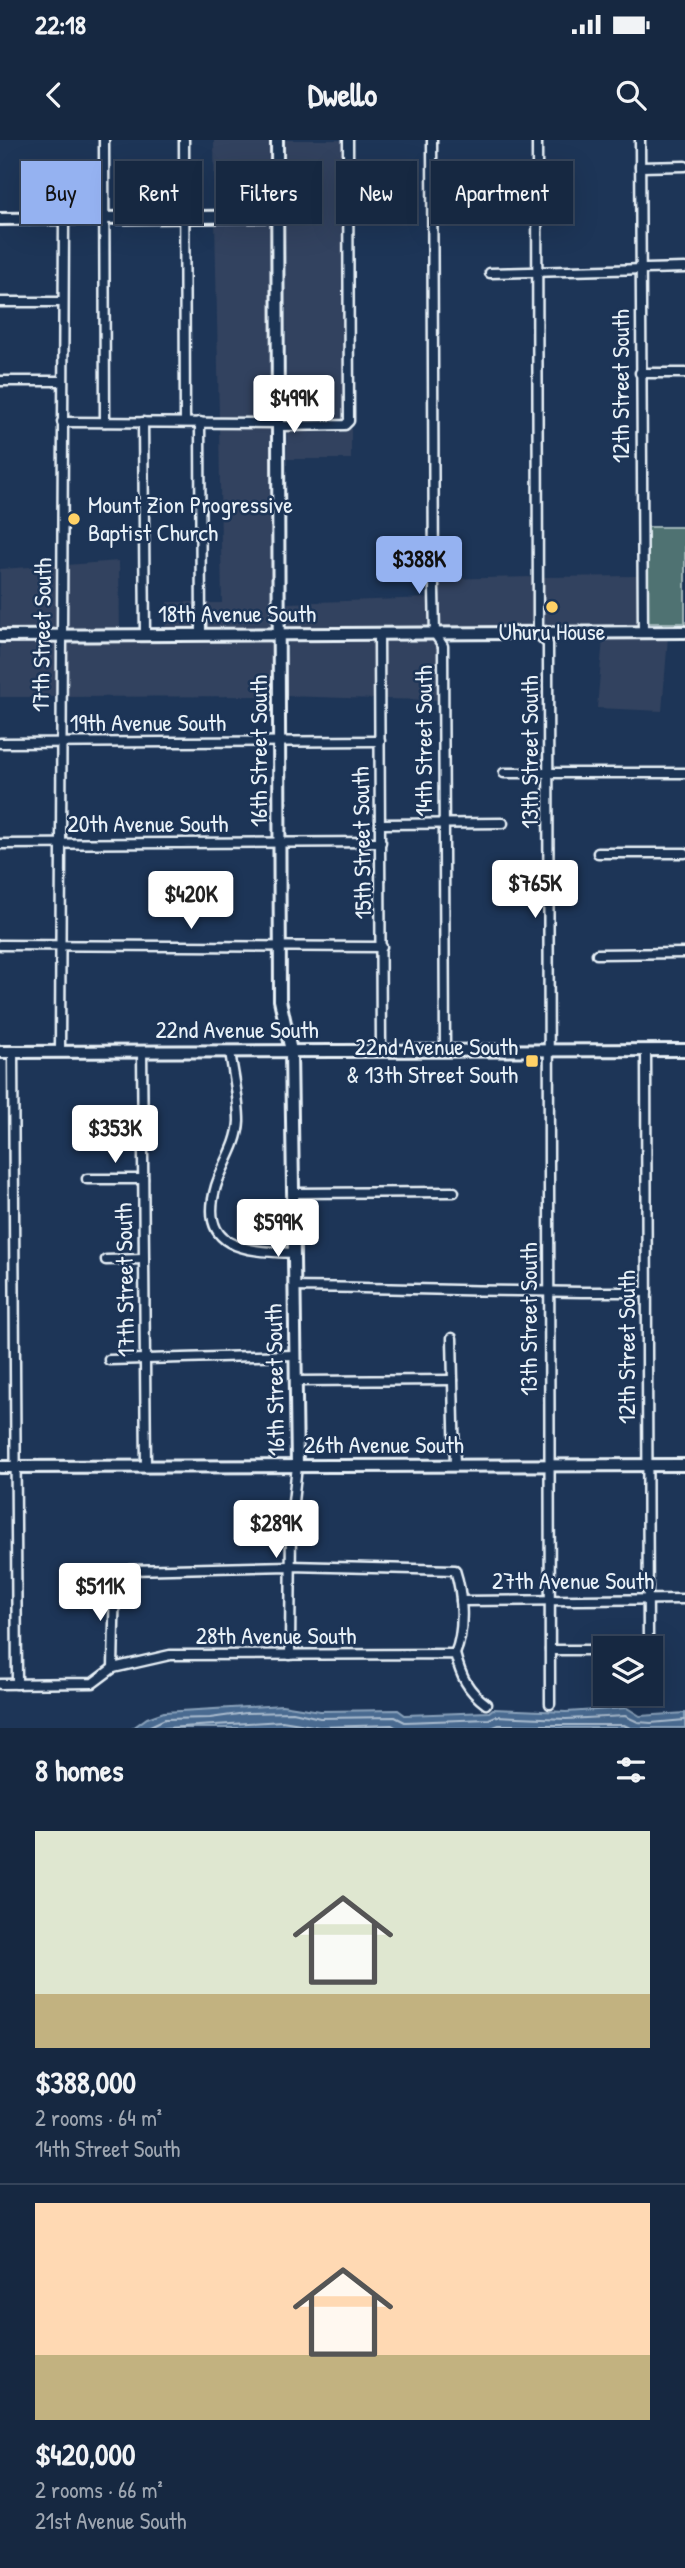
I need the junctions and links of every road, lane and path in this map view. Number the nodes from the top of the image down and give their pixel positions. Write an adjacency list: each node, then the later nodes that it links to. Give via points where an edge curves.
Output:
1 (104, 140): 12 (street)
2 (184, 140): 8 (street)
3 (277, 140): 9 (street, 16th Street South)
4 (348, 140): 34 (street, via 349,419 345,425)
5 (432, 140): 39 (street, 14th Street South)
6 (537, 140): 21 (street, 13th Street South)
7 (640, 140): 11 (street, 12th Street South)
8 (184, 161)
9 (277, 161)
10 (685, 166): 11 (street)
11 (640, 167): 19 (street, 12th Street South)
12 (104, 218): 13 (street); 30 (street)
13 (115, 218)
14 (0, 219): 15 (street)
15 (21, 219)
16 (64, 224): 24 (street, 17th Street South)
17 (184, 224): 32 (street)
18 (277, 224): 34 (street, 16th Street South)
19 (640, 268): 20 (street); 21 (street); 25 (street, 12th Street South)
20 (685, 268)
21 (537, 270): 22 (street); 40 (street, 13th Street South)
22 (490, 273)
23 (0, 302): 24 (street)
24 (63, 302): 28 (street, 17th Street South)
25 (640, 373): 26 (street); 35 (street, 12th Street South)
26 (685, 373)
27 (0, 381): 28 (street)
28 (62, 381): 29 (street, 17th Street South)
29 (62, 422): 30 (street); 41 (street, 17th Street South)
30 (105, 422): 31 (street)
31 (143, 422): 32 (street); 42 (street)
32 (186, 422): 33 (street)
33 (200, 422): 34 (street); 43 (street)
34 (279, 424): 37 (street, 16th Street South)
35 (643, 632): 36 (street, 18th Avenue South); 40 (street, 18th Avenue South)
36 (685, 632)
37 (279, 634): 38 (street, 18th Avenue South); 43 (street, 18th Avenue South); 46 (street, 16th Street South)
38 (379, 634): 39 (street, 18th Avenue South); 45 (street, 15th Street South)
39 (435, 634): 40 (street, 18th Avenue South); 54 (street, 14th Street South, via 443,646)
40 (538, 634): 50 (street, 13th Street South, via 548,644)
41 (62, 635): 42 (street, 18th Avenue South); 44 (street, 18th Avenue South); 48 (street, 17th Street South)
42 (145, 635): 43 (street, 18th Avenue South)
43 (201, 635)
44 (0, 636)
45 (380, 741): 46 (street, 19th Avenue South); 53 (street, 15th Street South)
46 (280, 742): 48 (street, 19th Avenue South); 56 (street, 16th Street South)
47 (0, 743): 48 (street, 19th Avenue South)
48 (60, 743): 58 (street, 17th Street South)
49 (504, 773): 50 (street)
50 (549, 773): 51 (street); 68 (street, 13th Street South)
51 (685, 773)
52 (503, 823): 54 (street)
53 (382, 824): 54 (street); 55 (street, 15th Street South)
54 (444, 824): 67 (street, 14th Street South)
55 (381, 842): 56 (street, 20th Avenue South); 64 (street, 15th Street South)
56 (280, 843): 58 (street, 20th Avenue South); 63 (street, 16th Street South)
57 (0, 844): 58 (street, 20th Avenue South)
58 (60, 844): 62 (street, 17th Street South)
59 (598, 853): 60 (street)
60 (685, 853)
61 (0, 945): 62 (street)
62 (60, 945): 63 (street); 77 (street, 17th Street South)
63 (280, 946): 64 (street); 73 (street, 16th Street South, via 280,1000)
64 (382, 947): 74 (street, 15th Street South)
65 (685, 953): 66 (street)
66 (597, 954)
67 (445, 1050): 68 (street, 22nd Avenue South); 74 (street, 22nd Avenue South)
68 (549, 1050): 69 (street, 22nd Avenue South); 87 (street, 13th Street South)
69 (646, 1050): 70 (street, 22nd Avenue South); 86 (street, 12th Street South)
70 (685, 1050)
71 (142, 1051): 72 (street, 22nd Avenue South); 77 (street, 22nd Avenue South); 79 (street, 17th Street South)
72 (230, 1051): 73 (street, 22nd Avenue South); 82 (street, via 239,1121 231,1156 216,1186 218,1231 231,1246)
73 (291, 1051): 74 (street, 22nd Avenue South); 81 (street, 16th Street South)
74 (381, 1051)
75 (0, 1052): 76 (street, 22nd Avenue South)
76 (13, 1052): 77 (street, 22nd Avenue South); 100 (street)
77 (61, 1052)
78 (87, 1179): 79 (street)
79 (143, 1179): 83 (street, 17th Street South)
80 (454, 1192): 81 (street)
81 (293, 1193): 82 (street, 16th Street South)
82 (294, 1252): 85 (street, 16th Street South)
83 (144, 1259): 84 (street); 90 (street, 17th Street South)
84 (106, 1260)
85 (294, 1287): 87 (street); 89 (street, 16th Street South)
86 (647, 1292): 87 (street); 95 (street, 12th Street South)
87 (548, 1293): 94 (street, 13th Street South)
88 (452, 1338): 92 (street)
89 (295, 1355): 90 (street); 93 (street, 16th Street South)
90 (145, 1359): 91 (street); 101 (street, 17th Street South)
91 (109, 1360)
92 (453, 1380): 93 (street); 98 (street)
93 (296, 1381): 97 (street, 16th Street South)
94 (548, 1465): 95 (street, 26th Avenue South); 98 (street, 26th Avenue South); 104 (street, 13th Street South)
95 (645, 1465): 96 (street, 26th Avenue South); 105 (street, 12th Street South)
96 (685, 1465)
97 (297, 1466): 98 (street, 26th Avenue South); 101 (street, 26th Avenue South); 102 (street, 16th Street South)
98 (456, 1466)
99 (0, 1467): 100 (street, 26th Avenue South)
100 (17, 1467): 101 (street, 26th Avenue South); 114 (street)
101 (146, 1467)
102 (290, 1566): 106 (street, 27th Avenue South, via 455,1570); 111 (street, 16th Street South); 112 (street, 27th Avenue South, via 130,1570 115,1579)
103 (685, 1599): 105 (street, 27th Avenue South)
104 (550, 1600): 105 (street, 27th Avenue South); 106 (street, 27th Avenue South); 108 (street, 13th Street South)
105 (648, 1600): 107 (street, 12th Street South)
106 (461, 1601): 110 (street)
107 (646, 1636)
108 (550, 1650): 109 (street); 116 (street, 13th Street South)
109 (593, 1650)
110 (455, 1654): 111 (street, 28th Avenue South); 115 (street, via 467,1688)
111 (290, 1655): 112 (street, 28th Avenue South, via 170,1655)
112 (113, 1668): 114 (street, 28th Avenue South, via 93,1682)
113 (0, 1684): 114 (street, 28th Avenue South)
114 (17, 1684)
115 (486, 1704)
116 (550, 1704)

